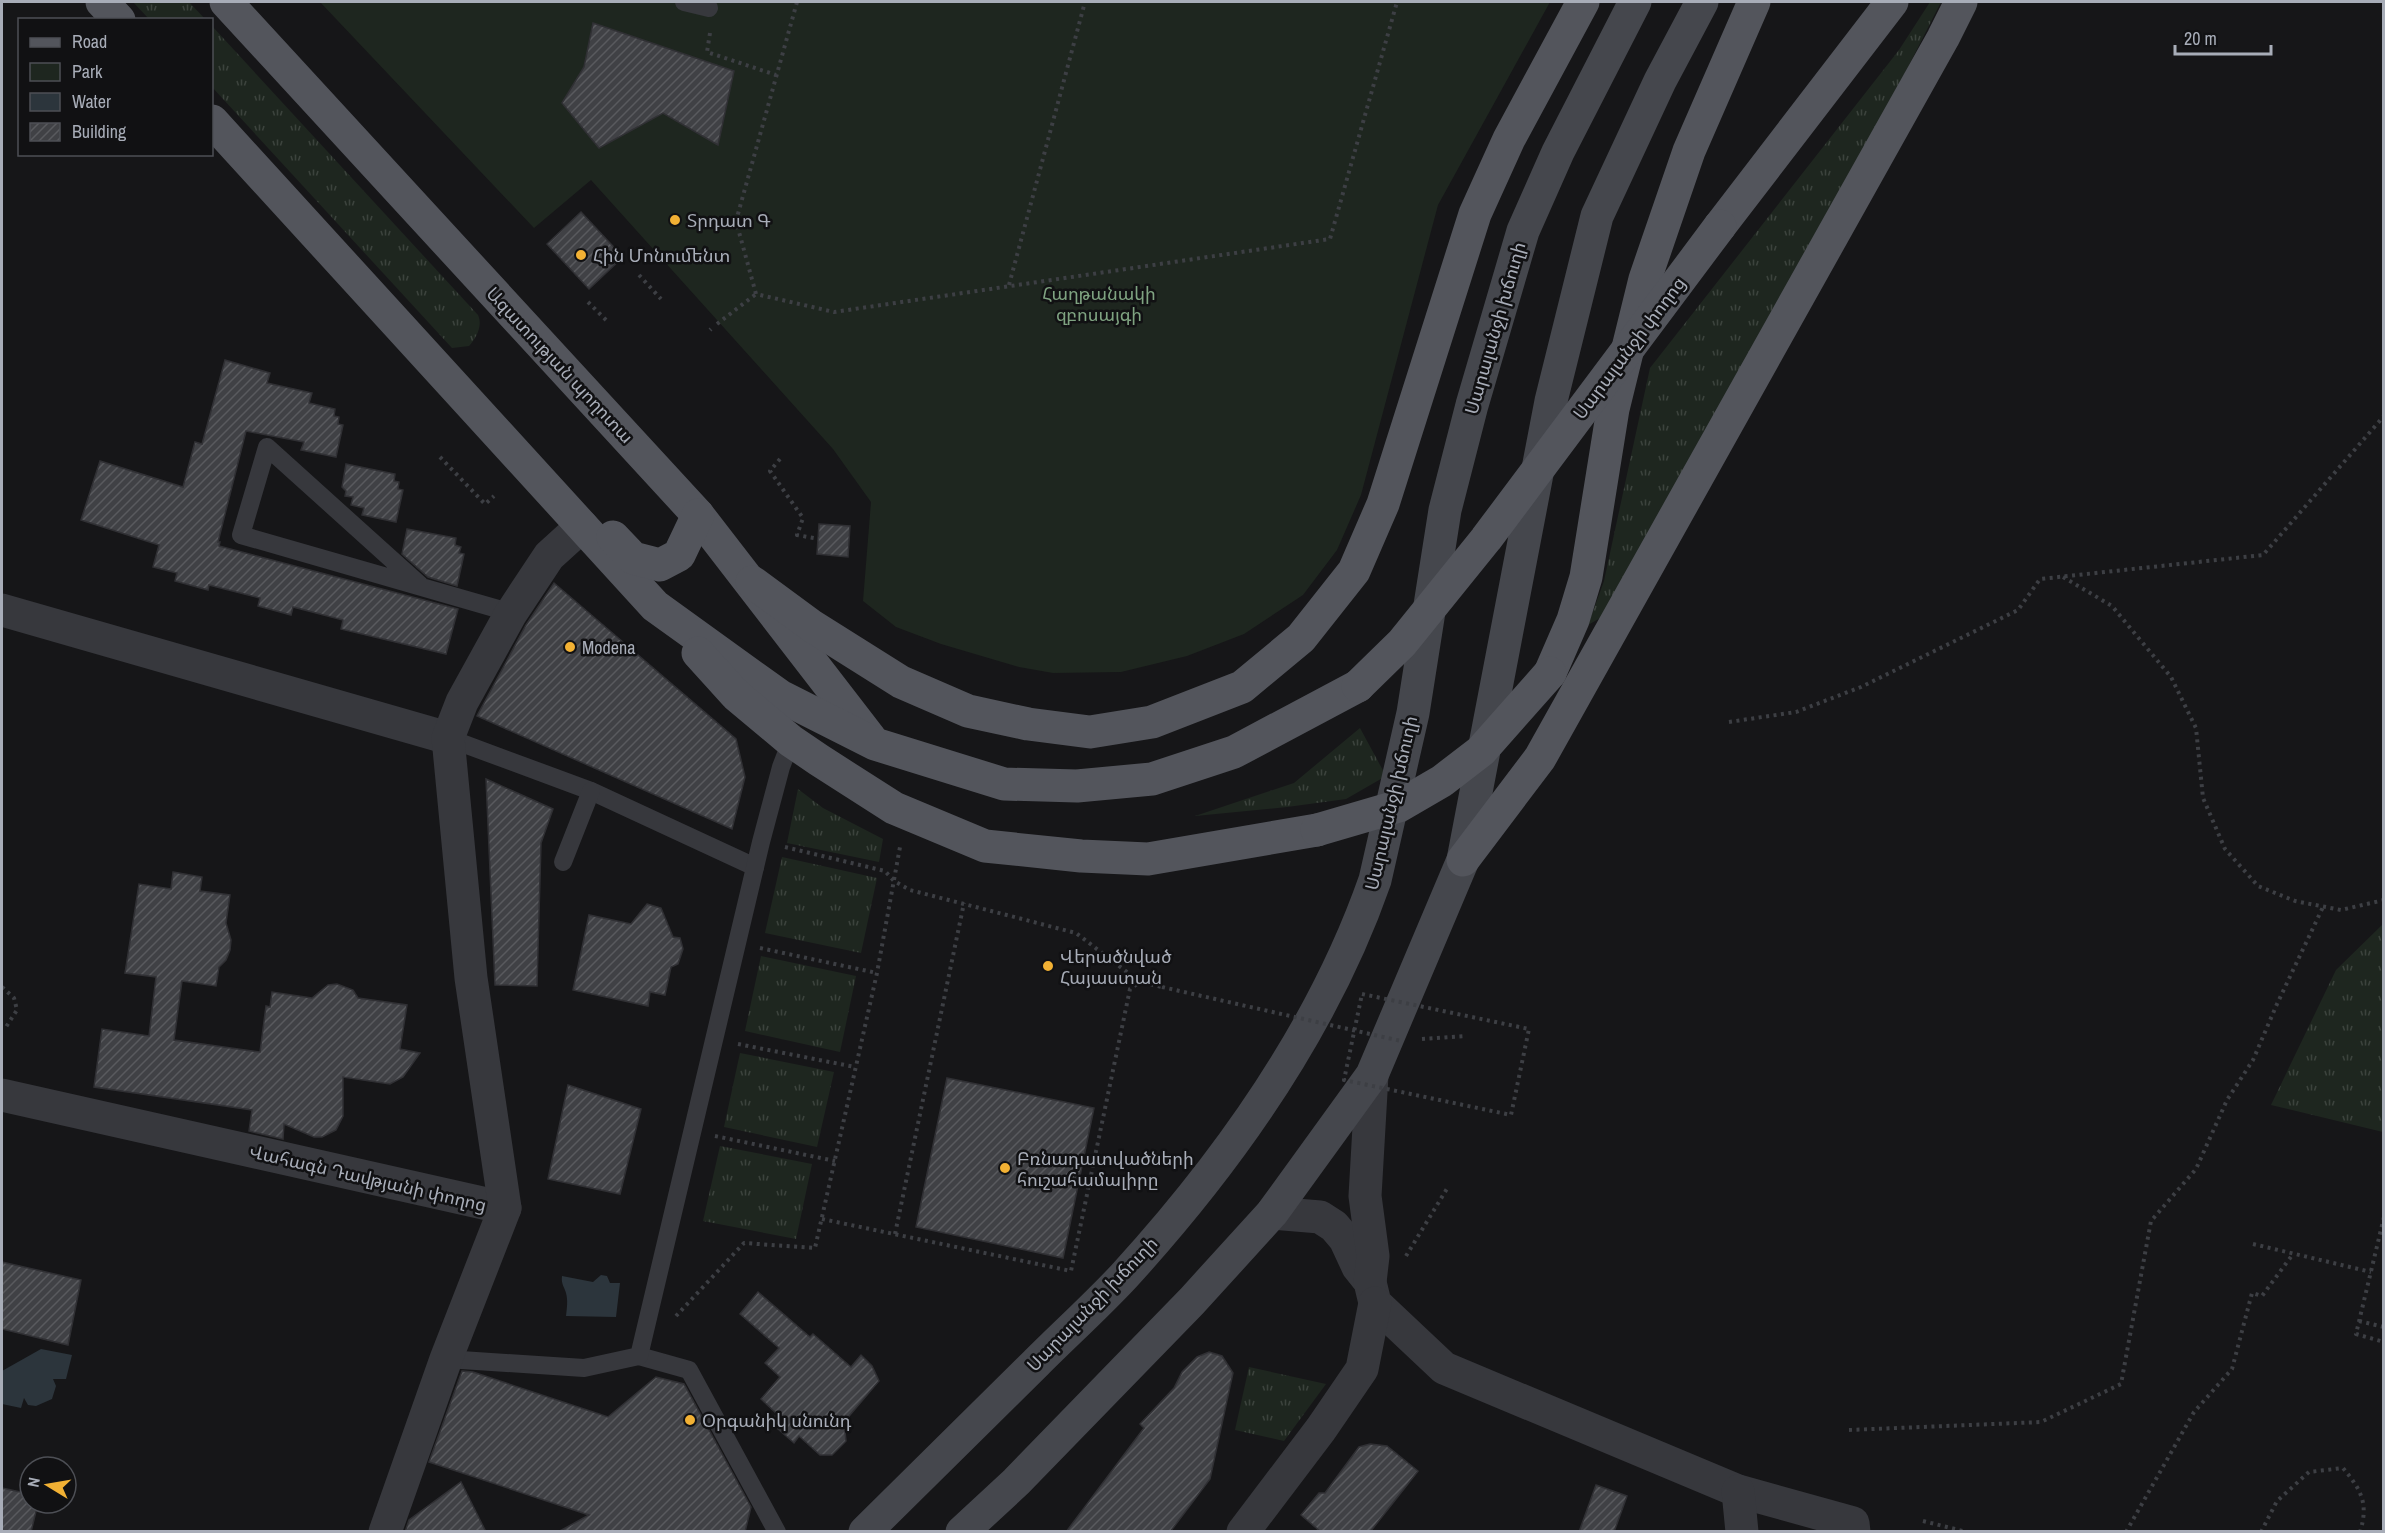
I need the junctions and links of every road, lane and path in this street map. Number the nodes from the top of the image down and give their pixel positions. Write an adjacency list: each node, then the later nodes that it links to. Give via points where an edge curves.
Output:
1 (102, 2): 14 (main road)
2 (684, 2): 13 (lane)
3 (796, 2): 15 (path)
4 (1085, 2): 18 (path)
5 (1397, 2): 18 (path, via 1330,239)
6 (1583, 2): 33 (main road, via 1509,139 1475,214 1383,504 1354,571 1300,638 1242,687 1152,722 1090,732 1028,724 968,711 901,682 812,626)
7 (1635, 2): 87 (main road, Սարալանջի խճուղի, via 1523,231 1445,510 1413,713 1375,880 1309,1029 1232,1145 1123,1277)
8 (1702, 2): 45 (main road, via 1660,81 1598,216 1551,401)
9 (1754, 2): 40 (main road, bridge, via 1689,151 1645,279 1613,409 1586,577 1573,620 1550,673 1481,751 1442,781 1399,806 1317,830 1149,859 1081,856 984,846 894,808)
10 (1892, 2): 41 (main road, Սարալանջի փողոց, bridge, via 1486,539 1402,643 1358,686 1234,752 1152,779 1077,786 1004,784)
11 (1961, 2): 45 (main road, via 1540,758)
12 (237, 5): 29 (main road, Ազատության պողոտա)
13 (709, 8): 15 (path, via 712,19 707,52)
14 (117, 18)
15 (776, 75): 19 (path, via 736,221)
16 (213, 122): 25 (main road)
17 (639, 275): 20 (path)
18 (1009, 285): 19 (path, via 834,312)
19 (756, 294): 23 (path)
20 (661, 299)
21 (588, 302): 22 (path)
22 (608, 322)
23 (717, 324)
24 (2384, 416): 32 (path, via 2263,555)
25 (505, 442): 29 (main road, via 536,457 633,558 660,565 679,555); 30 (main road)
26 (440, 457): 28 (path, via 485,504)
27 (780, 459): 31 (path, via 770,471 803,518 797,535)
28 (494, 496)
29 (698, 515): 33 (main road, Ազատության պողոտա)
30 (582, 526): 35 (main road); 37 (street, via 549,556)
31 (819, 539)
32 (2061, 576): 38 (path, via 2040,579 2018,610 1861,687 1796,712); 51 (path, via 2112,606 2171,677 2196,728 2204,798 2224,849 2258,886)
33 (752, 582): 41 (main road, Ազատության պողոտա)
34 (420, 585): 34 (lane, via 241,535 267,447 284,462); 37 (lane)
35 (655, 606): 40 (main road, via 736,695); 41 (main road, via 780,696)
36 (2, 610): 39 (street)
37 (510, 615): 39 (street, via 462,702)
38 (1729, 722)
39 (448, 738): 42 (lane); 66 (street, via 471,978)
40 (791, 741): 43 (lane)
41 (875, 744)
42 (591, 791): 46 (lane); 47 (lane)
43 (761, 842): 47 (lane); 48 (path, via 885,871)
44 (900, 847): 48 (path)
45 (1463, 860): 61 (main road)
46 (563, 862)
47 (755, 867): 52 (lane)
48 (894, 881): 50 (path, via 910,890); 53 (path)
49 (2384, 900): 51 (path, via 2341,910)
50 (964, 903): 54 (path, via 1076,933); 70 (path)
51 (2323, 907): 81 (path, via 2253,1060 2227,1100 2196,1169 2151,1221 2121,1384 2041,1422)
52 (737, 943): 53 (path); 59 (lane)
53 (877, 973): 60 (path)
54 (1140, 982): 57 (path, bridge); 70 (path, via 1130,989 1071,1271)
55 (2, 987): 56 (path, via 14,998 17,1010)
56 (2, 1028)
57 (1354, 1031): 57 (path, bridge, via 1362,994 1529,1029 1511,1115 1344,1080); 58 (path, bridge, via 1401,1041)
58 (1466, 1036)
59 (714, 1040): 60 (path); 63 (lane)
60 (855, 1067): 64 (path)
61 (1372, 1075): 67 (main road); 75 (street, via 1365,1196 1374,1256)
62 (2, 1095): 66 (street, Վահագն Դավթյանի փողոց)
63 (693, 1132): 64 (path); 79 (lane)
64 (835, 1161): 69 (path)
65 (1448, 1187): 73 (path)
66 (505, 1208): 80 (street, Վահագն Դավթյանի փողոց)
67 (1272, 1213): 75 (street, via 1320,1217 1334,1226 1345,1239); 88 (main road, via 1032,1466)
68 (2383, 1218): 74 (path)
69 (822, 1219): 70 (path); 79 (path, via 815,1248 744,1243)
70 (896, 1234)
71 (2253, 1244): 72 (path)
72 (2293, 1254): 74 (path); 92 (path, via 2262,1296 2252,1293 2232,1369 2194,1412)
73 (1401, 1264)
74 (2371, 1272): 76 (path)
75 (1372, 1293): 82 (street, via 1444,1368); 84 (street, via 1362,1369)
76 (2360, 1321): 77 (path); 78 (path, via 2356,1334)
77 (2384, 1327)
78 (2384, 1342)
79 (639, 1356): 80 (lane, via 584,1368); 86 (lane, via 689,1370)
80 (446, 1359): 85 (street, Վահագն Դավթյանի փողոց)
81 (1849, 1430)
82 (1738, 1491): 89 (street); 90 (street, via 1853,1523)
83 (1923, 1521): 91 (path)
84 (1249, 1529)
85 (386, 1532)
86 (777, 1532)
87 (865, 1532)
88 (962, 1532)
89 (1742, 1532)
90 (1854, 1532)
91 (1967, 1532)
92 (2126, 1532)
93 (2261, 1532): 94 (path, via 2277,1501 2310,1472 2343,1468 2360,1489 2365,1518)
94 (2360, 1532)

